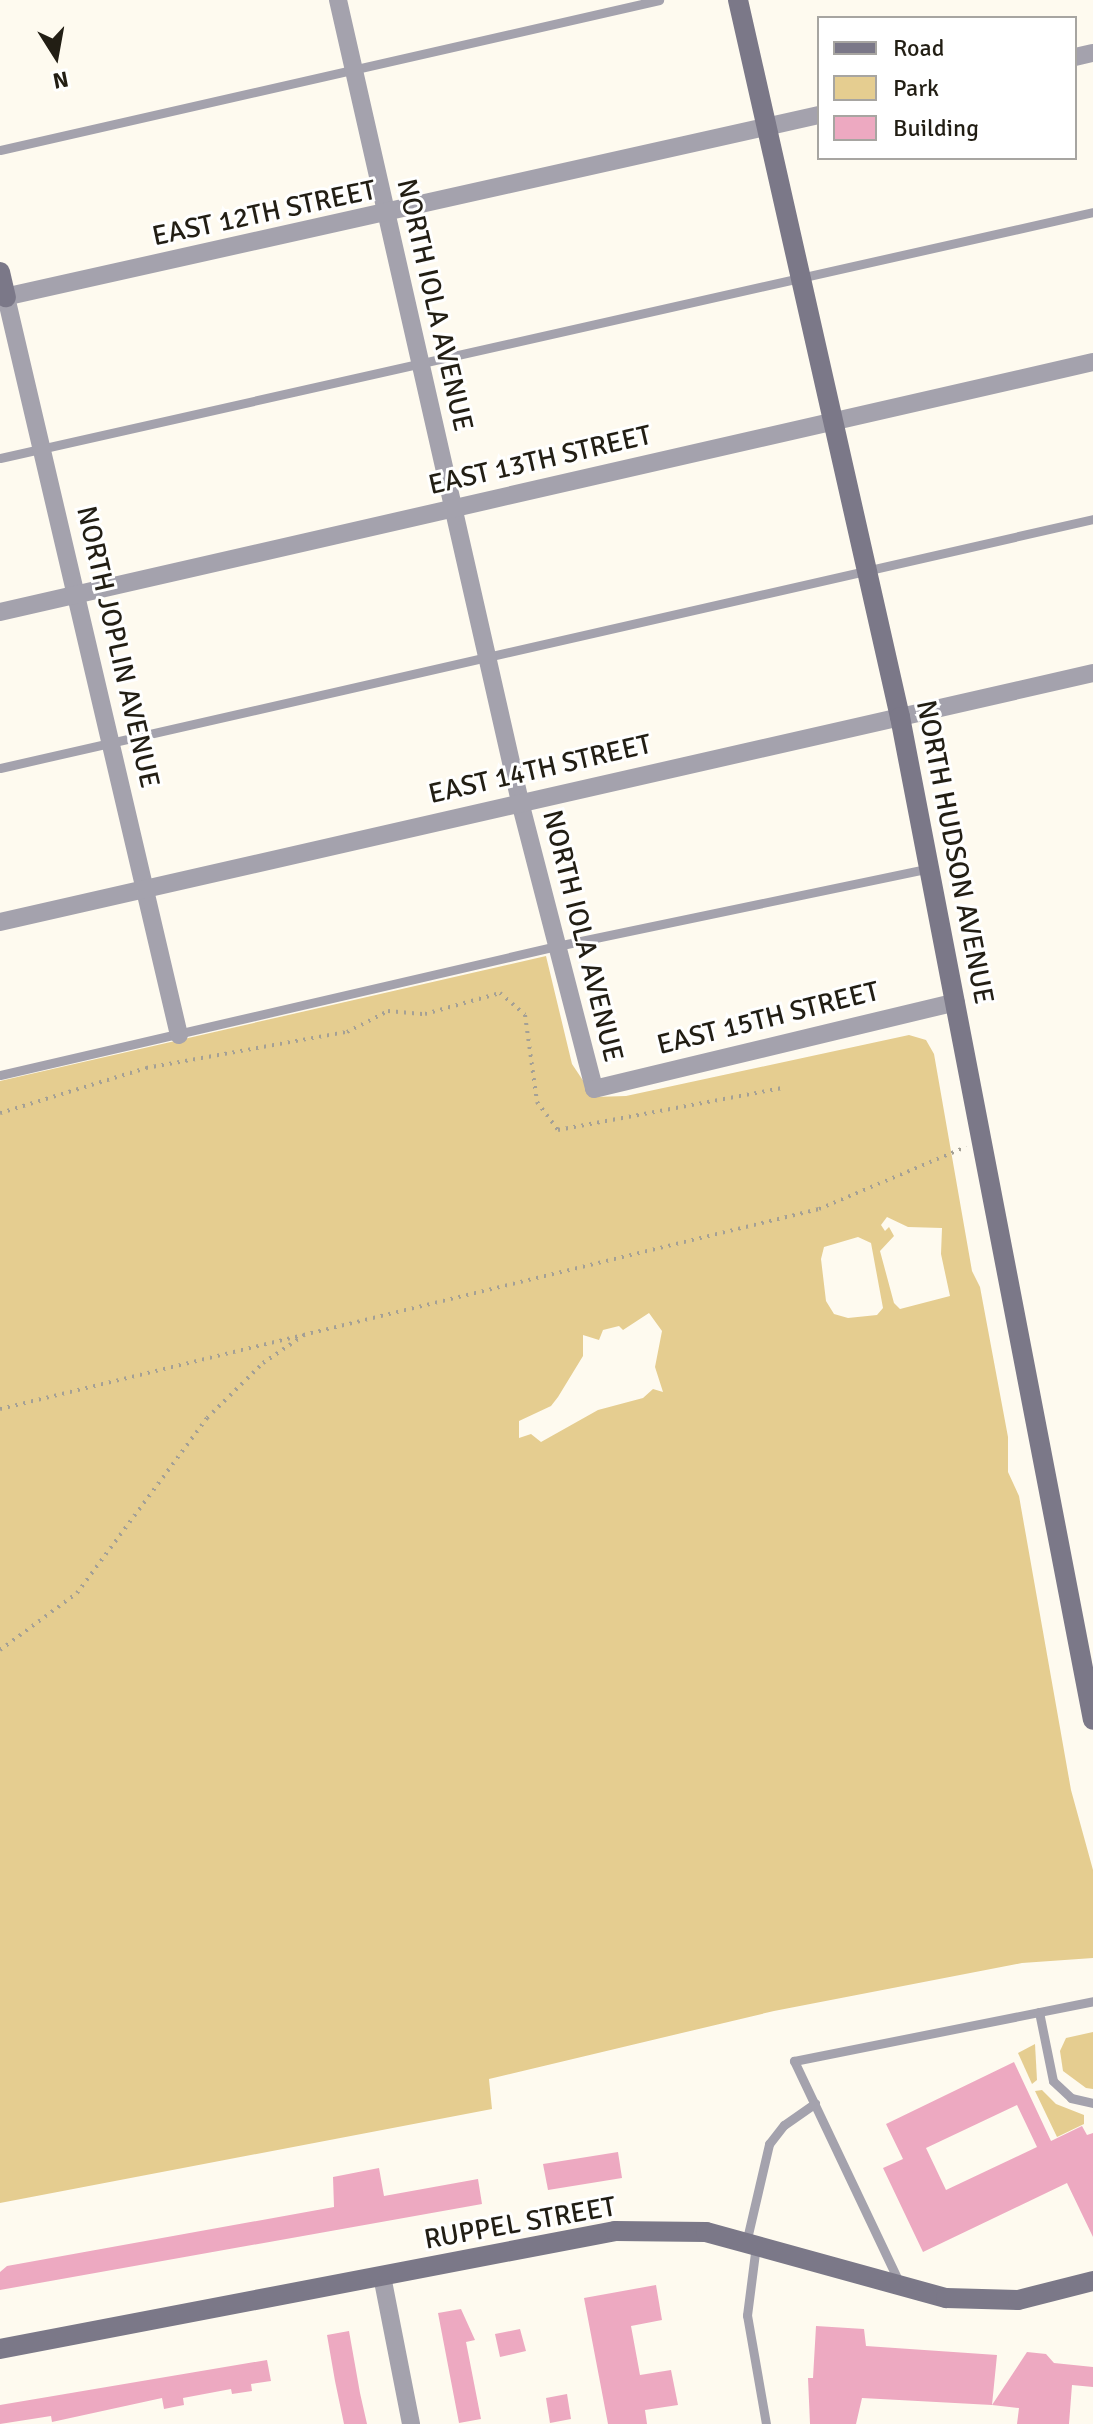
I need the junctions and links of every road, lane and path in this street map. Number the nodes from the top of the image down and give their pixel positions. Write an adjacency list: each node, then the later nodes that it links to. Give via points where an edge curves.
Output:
1 (338, 0): 4 (street, NORTH IOLA AVENUE)
2 (659, 0): 4 (lane)
3 (738, 0): 6 (main road, NORTH HUDSON AVENUE)
4 (353, 70): 7 (lane); 9 (street, NORTH IOLA AVENUE)
5 (817, 115): 6 (street, EAST 12TH STREET)
6 (767, 127): 9 (street, EAST 12TH STREET); 11 (main road, NORTH HUDSON AVENUE)
7 (0, 150)
8 (1093, 212): 11 (lane)
9 (386, 216): 12 (street, EAST 12TH STREET); 14 (street, NORTH IOLA AVENUE)
10 (0, 272): 12 (main road, NORTH JOPLIN AVENUE)
11 (801, 275): 14 (lane); 15 (main road, NORTH HUDSON AVENUE)
12 (3, 298): 16 (street, NORTH JOPLIN AVENUE)
13 (1093, 362): 15 (street, EAST 13TH STREET)
14 (420, 364): 16 (lane); 18 (street, NORTH IOLA AVENUE)
15 (835, 421): 18 (street, EAST 13TH STREET); 20 (main road, NORTH HUDSON AVENUE)
16 (42, 448): 17 (lane); 21 (street, NORTH JOPLIN AVENUE)
17 (0, 458)
18 (453, 508): 21 (street, EAST 13TH STREET); 23 (street, NORTH IOLA AVENUE)
19 (1093, 519): 20 (lane)
20 (867, 569): 23 (lane); 25 (main road, NORTH HUDSON AVENUE)
21 (77, 594): 22 (street, EAST 13TH STREET); 26 (street, NORTH JOPLIN AVENUE)
22 (0, 612)
23 (489, 656): 26 (lane); 28 (street, NORTH IOLA AVENUE)
24 (1093, 673): 25 (street, EAST 14TH STREET)
25 (900, 717): 28 (street, EAST 14TH STREET); 29 (main road, NORTH HUDSON AVENUE)
26 (112, 743): 27 (lane); 30 (street, NORTH JOPLIN AVENUE)
27 (0, 768)
28 (520, 802): 30 (street, EAST 14TH STREET); 32 (street, NORTH IOLA AVENUE)
29 (930, 868): 32 (lane); 33 (main road, NORTH HUDSON AVENUE)
30 (146, 890): 31 (street, EAST 14TH STREET); 34 (street, NORTH JOPLIN AVENUE)
31 (0, 922)
32 (557, 946): 34 (lane); 37 (street, NORTH IOLA AVENUE)
33 (956, 1002): 37 (street, EAST 15TH STREET); 39 (main road, NORTH HUDSON AVENUE)
34 (179, 1035): 35 (lane)
35 (0, 1075)
36 (782, 1088): 38 (path, via 558,1130 537,1102 525,1015 500,993 425,1014 388,1011 347,1032 146,1068)
37 (594, 1089)
38 (0, 1113)
39 (983, 1140): 40 (path, via 819,1209); 43 (main road, NORTH HUDSON AVENUE)
40 (310, 1332): 41 (path); 42 (path, via 263,1363 207,1418 77,1593)
41 (0, 1409)
42 (0, 1650)
43 (1093, 1720)
44 (1093, 2001): 45 (lane)
45 (1039, 2012): 46 (lane, via 794,2061); 47 (lane, via 1053,2081 1071,2098)
46 (815, 2103): 48 (lane, via 784,2125 769,2144); 51 (lane)
47 (1093, 2103)
48 (751, 2244): 49 (main road, RUPPEL STREET, via 706,2232 615,2231); 51 (main road, RUPPEL STREET); 54 (lane, via 747,2315)
49 (382, 2276): 52 (main road, RUPPEL STREET); 53 (street)
50 (1093, 2281): 51 (main road, RUPPEL STREET, via 1055,2293 983,2302 946,2298)
51 (899, 2282)
52 (0, 2349)
53 (411, 2424)
54 (766, 2424)

